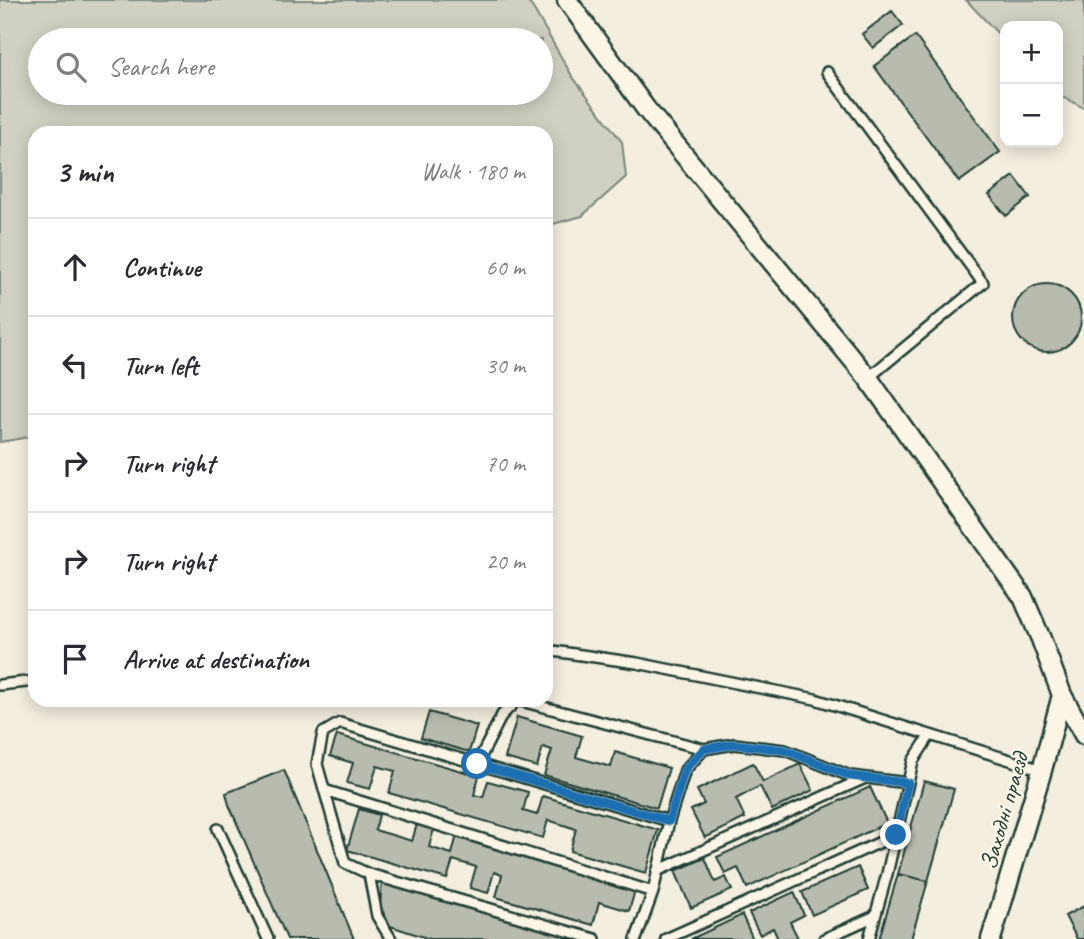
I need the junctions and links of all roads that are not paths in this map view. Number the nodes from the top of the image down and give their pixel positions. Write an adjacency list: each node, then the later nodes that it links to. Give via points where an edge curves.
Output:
1 (567, 0): 3 (street, via 646,109)
2 (827, 72): 3 (lane, via 983,283)
3 (868, 378): 7 (street, via 1023,597)
4 (553, 651): 10 (lane, via 815,699)
5 (28, 682): 6 (lane)
6 (0, 685)
7 (1062, 695): 11 (street); 14 (street, Заходні праезд)
8 (510, 707): 13 (lane)
9 (544, 707): 12 (lane)
10 (930, 735): 14 (lane); 16 (lane, via 914,761)
11 (1084, 735)
12 (704, 749): 15 (lane, via 734,744 785,750); 18 (lane, via 685,769)
13 (477, 764): 17 (lane, via 341,723 323,733 317,764); 18 (lane)
14 (1042, 770): 32 (street, Заходні праезд)
15 (864, 778): 16 (lane); 21 (lane)
16 (908, 783): 20 (lane)
17 (324, 790): 22 (lane, via 345,863); 23 (lane)
18 (669, 821): 21 (lane)
19 (218, 829): 25 (lane)
20 (896, 835): 24 (lane); 29 (lane)
21 (657, 871): 23 (lane)
22 (369, 874): 26 (lane, via 377,916); 27 (lane)
23 (653, 892): 28 (lane)
24 (875, 916): 30 (lane); 31 (lane)
25 (268, 939)
26 (391, 939)
27 (595, 939)
28 (636, 939)
29 (666, 939)
30 (824, 939)
31 (869, 939)
32 (992, 939)

